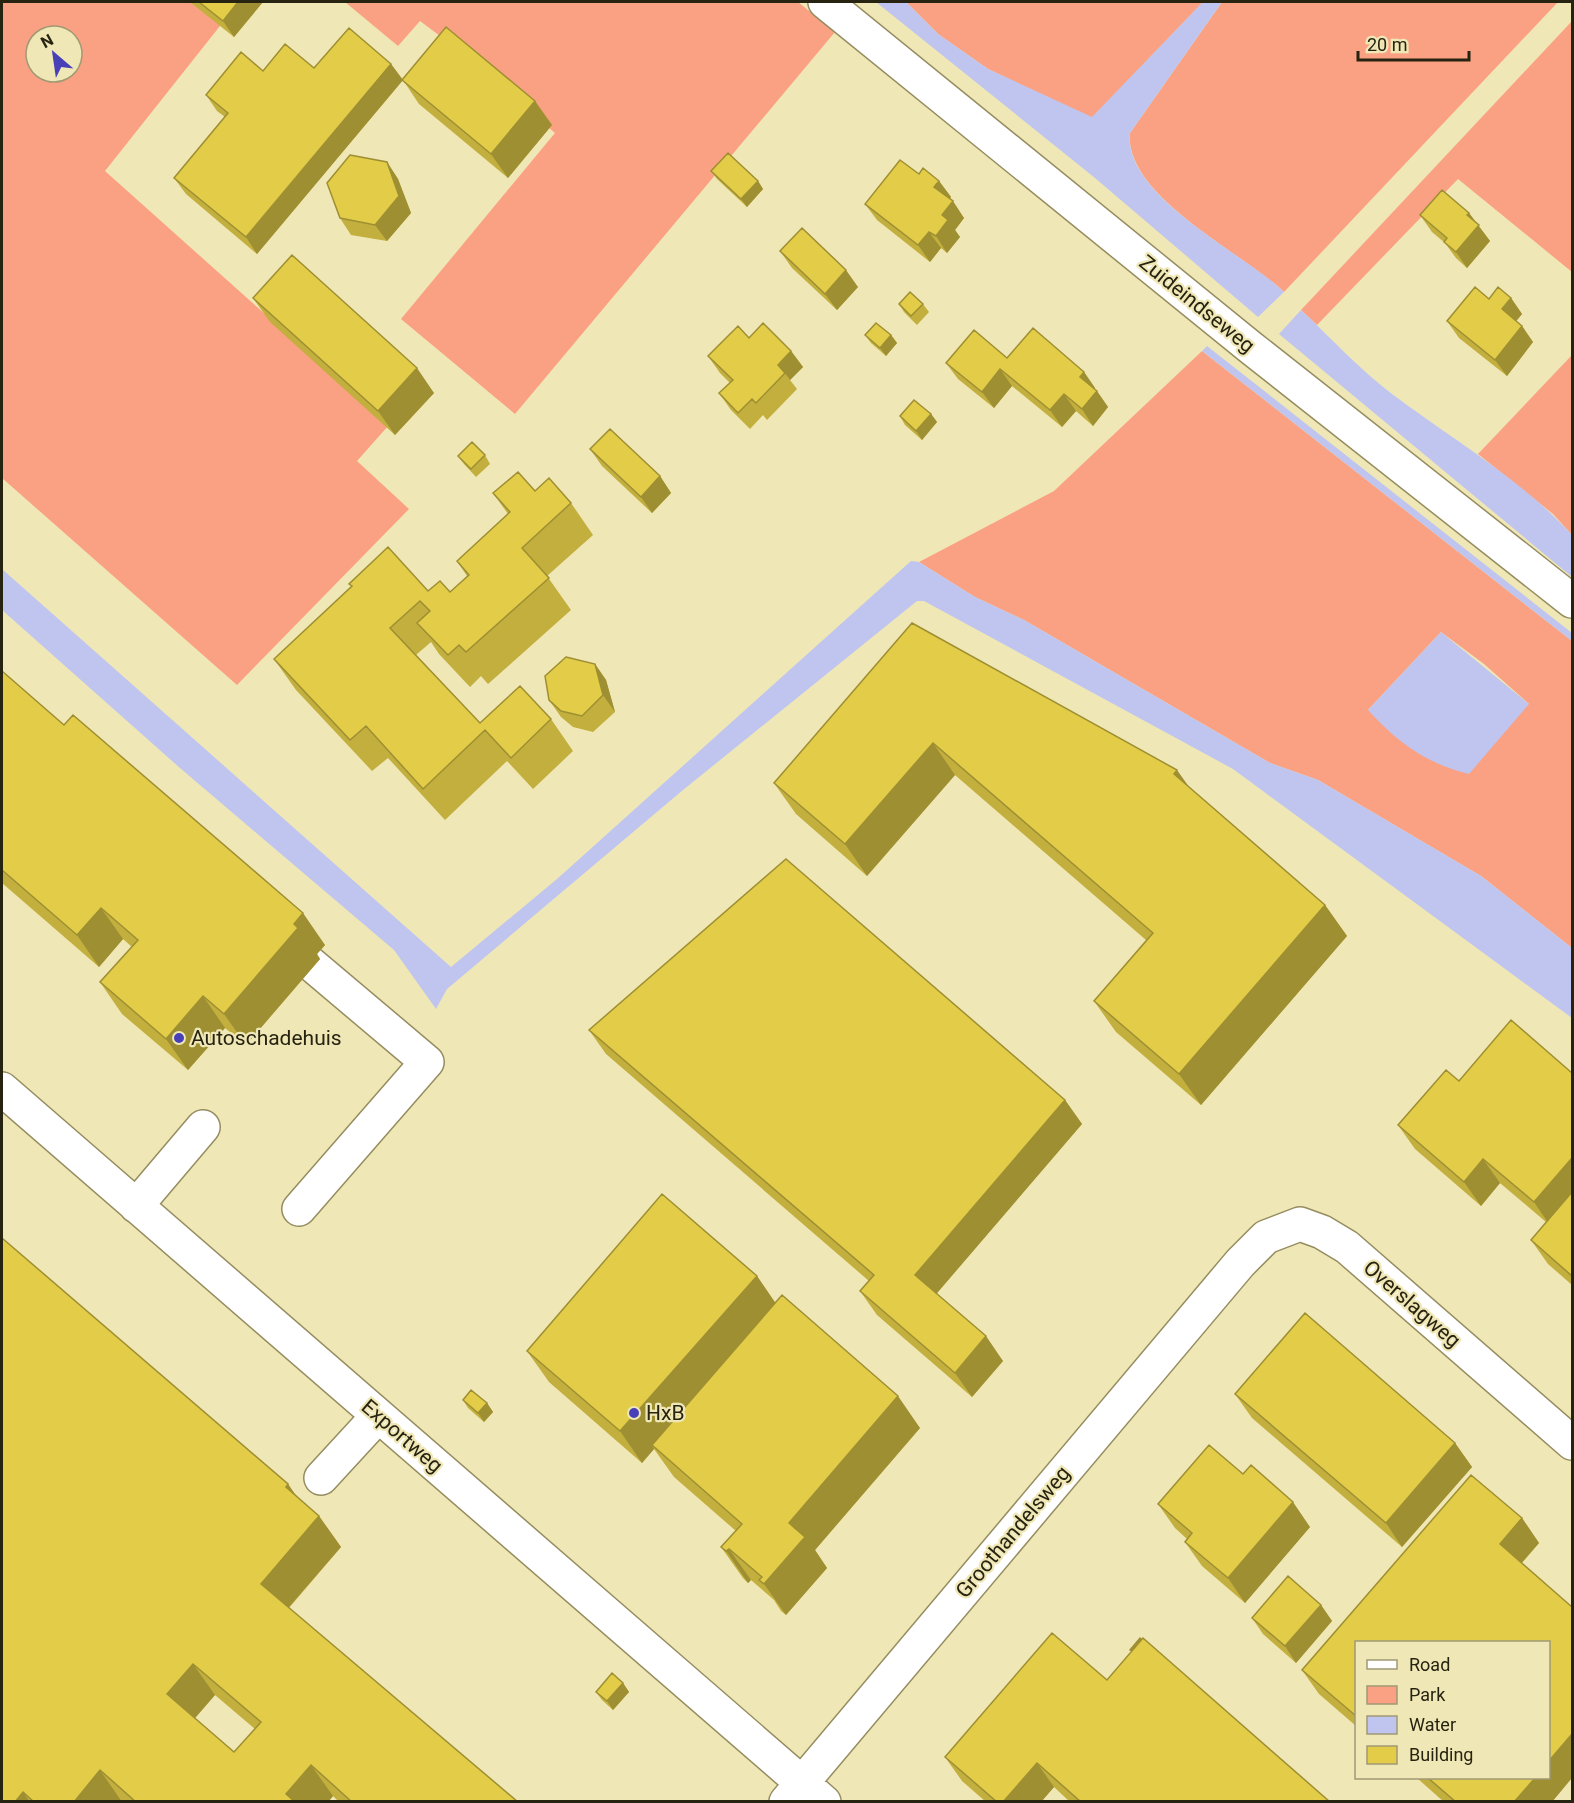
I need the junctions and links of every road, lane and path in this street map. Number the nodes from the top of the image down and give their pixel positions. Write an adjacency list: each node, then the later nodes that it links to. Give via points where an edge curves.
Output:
1 (825, 2): 2 (street, Zuideindseweg, via 1250,348)
2 (1572, 601)
3 (292, 948): 7 (street, via 427,1062)
4 (2, 1089): 6 (street, Exportweg)
5 (203, 1126): 6 (street)
6 (136, 1206): 9 (street, Exportweg)
7 (299, 1209)
8 (1240, 1263): 10 (street, Overslagweg, via 1266,1237 1300,1224 1322,1232 1347,1247); 12 (street, Groothandelsweg)
9 (378, 1416): 11 (street); 12 (street, Exportweg)
10 (1572, 1443)
11 (321, 1478)
12 (804, 1795)

